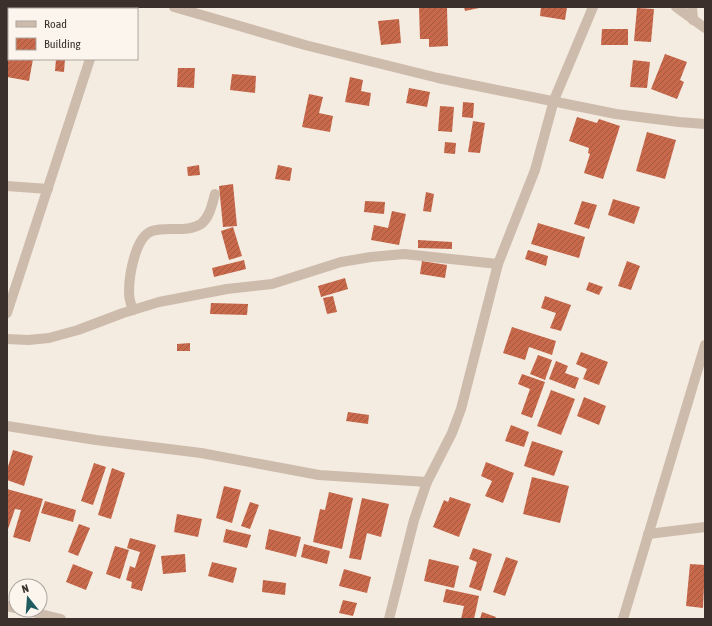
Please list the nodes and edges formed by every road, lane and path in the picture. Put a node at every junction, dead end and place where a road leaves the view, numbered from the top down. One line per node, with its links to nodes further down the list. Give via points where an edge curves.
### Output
1 (174, 7): 8 (street, via 305,45 423,74)
2 (593, 7): 8 (street)
3 (676, 7): 5 (street)
4 (692, 7): 5 (street)
5 (693, 20): 6 (street)
6 (705, 28)
7 (90, 60): 11 (street)
8 (554, 100): 9 (street, via 616,114); 13 (street, via 535,170)
9 (705, 124)
10 (7, 186): 11 (street)
11 (48, 189): 15 (street)
12 (215, 194): 14 (street, via 211,210 201,223 190,228 151,232 142,240 135,253 129,292)
13 (498, 264): 14 (street, via 404,254 371,257 341,262 272,284 197,294); 19 (street, via 461,409)
14 (133, 310): 16 (street, via 49,338)
15 (7, 313)
16 (7, 339)
17 (705, 345): 21 (street)
18 (7, 426): 19 (street, via 200,453 318,475)
19 (427, 482): 24 (street, via 414,520)
20 (705, 527): 21 (street)
21 (648, 534): 25 (street)
22 (50, 617): 23 (street)
23 (61, 619)
24 (389, 619)
25 (623, 619)

